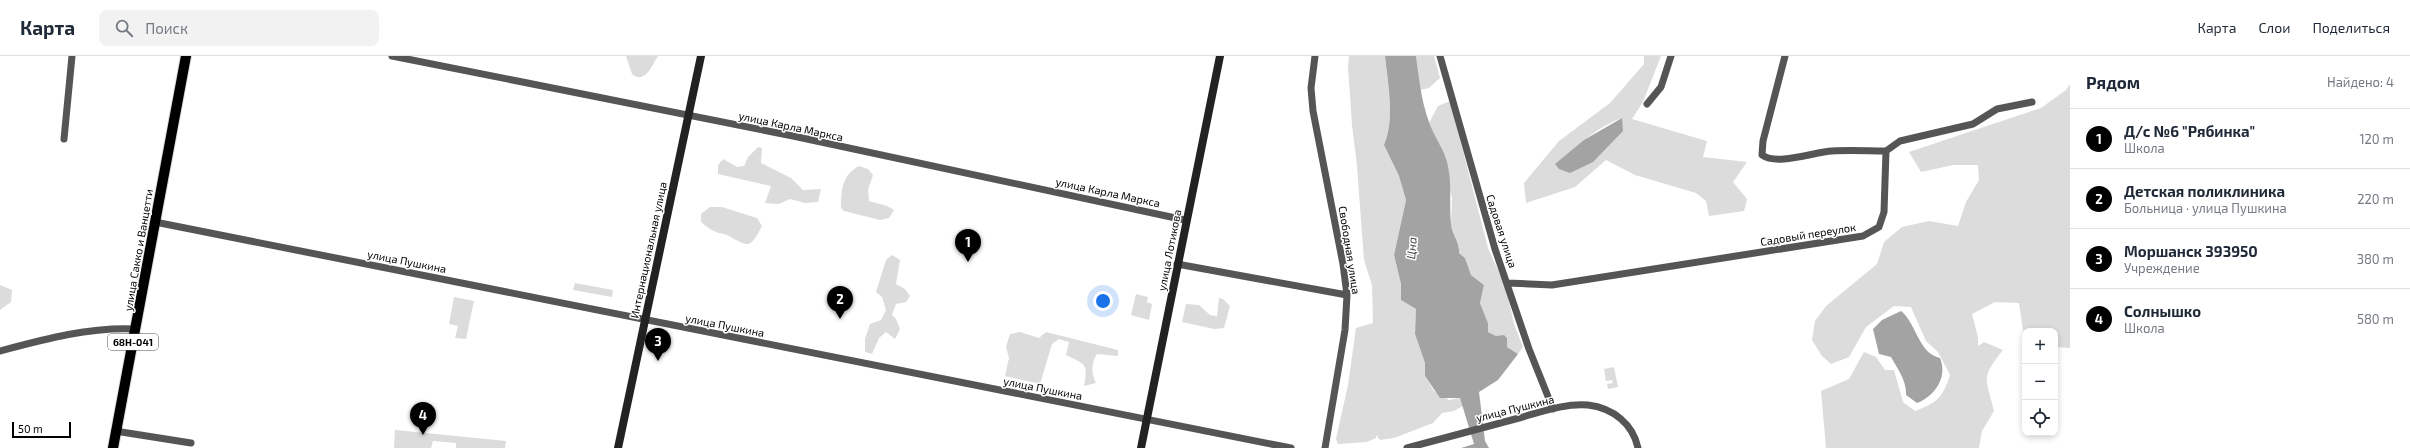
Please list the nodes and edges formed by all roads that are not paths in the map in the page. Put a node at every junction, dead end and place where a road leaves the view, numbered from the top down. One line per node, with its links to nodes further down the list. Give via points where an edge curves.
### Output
1 (72, 56): 13 (street)
2 (186, 56): 16 (main road, улица Сакко и Ванцетти / 68Н-041)
3 (392, 56): 12 (street, улица Карла Маркса)
4 (700, 56): 12 (street, Интернациональная улица)
5 (1220, 56): 15 (street, улица Лотикова)
6 (1315, 56): 19 (street, Свободная улица, via 1311,88 1313,111)
7 (1440, 56): 18 (street, Садовая улица, via 1494,249)
8 (1671, 56): 11 (street, via 1661,87)
9 (1785, 56): 14 (street, via 1763,140 1762,155 1766,158 1779,159 1832,151)
10 (2032, 102): 14 (street, via 1997,108 1973,124 1900,141)
11 (1647, 104)
12 (688, 116): 15 (street, улица Карла Маркса); 20 (street, Интернациональная улица)
13 (64, 139)
14 (1886, 151): 18 (street, Садовый переулок, via 1884,212 1879,227 1863,236 1552,285)
15 (1185, 220): 17 (street, улица Лотикова)
16 (155, 222): 20 (street, улица Пушкина); 21 (main road, улица Сакко и Ванцетти / 68Н-041)
17 (1177, 264): 19 (street); 24 (street, улица Лотикова)
18 (1508, 283): 23 (street, Садовая улица, via 1529,349)
19 (1347, 295): 31 (street, Свободная улица, via 1345,330)
20 (645, 319): 24 (street, улица Пушкина); 28 (street, Интернациональная улица)
21 (135, 329): 22 (street, via 109,328 79,332); 25 (main road, улица Сакко и Ванцетти / 68Н-041)
22 (0, 351)
23 (1553, 409): 32 (street, улица Пушкина); 33 (street, улица Пушкина, via 1588,405 1602,408 1626,424 1635,435)
24 (1147, 420): 29 (street, улица Лотикова); 30 (street, улица Пушкина)
25 (115, 431): 26 (street); 27 (main road, улица Сакко и Ванцетти / 68Н-041)
26 (191, 443)
27 (112, 448)
28 (618, 448)
29 (1141, 448)
30 (1291, 448)
31 (1325, 448)
32 (1407, 448)
33 (1638, 448)

